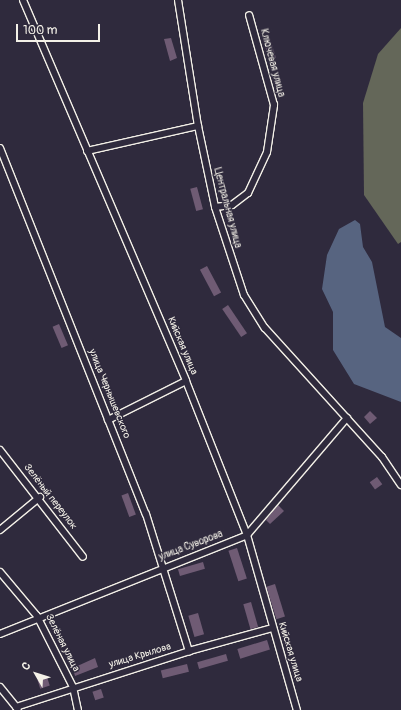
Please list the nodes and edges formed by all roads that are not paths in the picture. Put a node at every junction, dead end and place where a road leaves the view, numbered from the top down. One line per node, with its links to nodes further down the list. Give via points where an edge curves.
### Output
1 (23, 0): 6 (street, Кийская улица)
2 (178, 0): 4 (street, Центральная улица)
3 (249, 16): 7 (street, Ключевая улица, via 274,106 267,152 248,193 232,205)
4 (198, 126): 6 (street); 7 (street, Центральная улица)
5 (0, 148): 10 (street, улица Чернышевского)
6 (87, 151): 8 (street, Кийская улица)
7 (215, 207): 9 (street, Центральная улица, via 244,295 265,328)
8 (186, 382): 10 (street); 15 (street, Кийская улица)
9 (347, 418): 12 (street, Центральная улица, via 382,457); 15 (street, улица Суворова)
10 (108, 420): 17 (street, улица Чернышевского)
11 (0, 450): 13 (street, Зелёный переулок)
12 (401, 484)
13 (40, 497): 14 (street); 16 (street, Зелёный переулок)
14 (0, 530)
15 (247, 535): 17 (street, улица Суворова); 20 (street, Кийская улица)
16 (83, 557)
17 (165, 567): 19 (street, улица Суворова); 22 (street, улица Чернышевского)
18 (0, 572): 19 (street, Зелёная улица)
19 (38, 616): 21 (street, улица Суворова); 24 (street, Зелёная улица)
20 (272, 628): 22 (street, улица Крылова); 27 (street, Кийская улица)
21 (0, 634)
22 (189, 651): 24 (street, улица Крылова)
23 (0, 687): 25 (street)
24 (73, 687): 25 (street, улица Крылова); 26 (street, Зелёная улица)
25 (18, 709)
26 (78, 710)
27 (297, 710)

